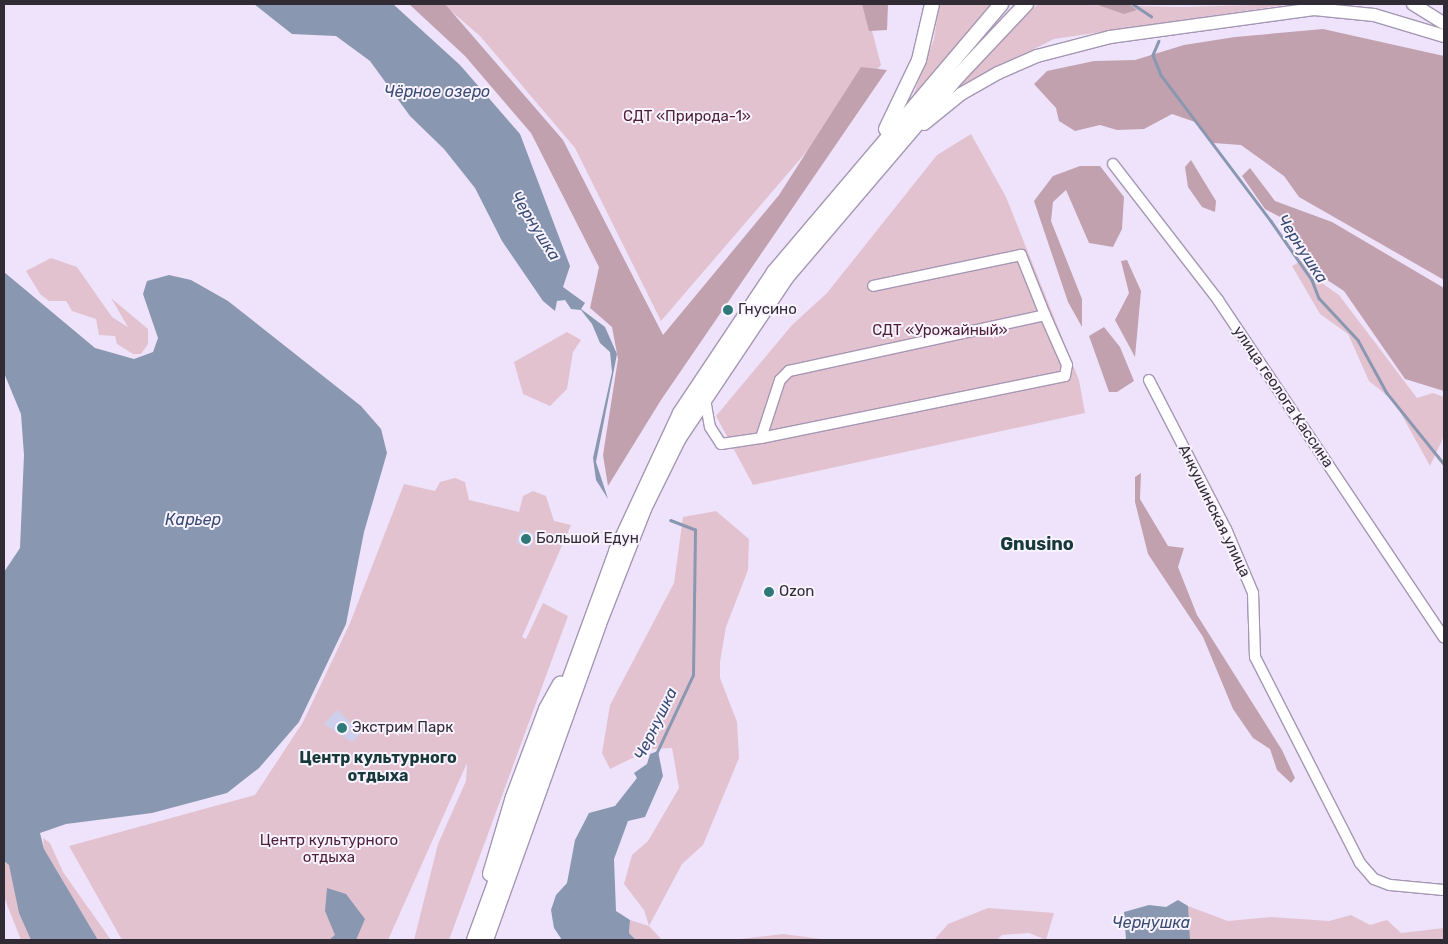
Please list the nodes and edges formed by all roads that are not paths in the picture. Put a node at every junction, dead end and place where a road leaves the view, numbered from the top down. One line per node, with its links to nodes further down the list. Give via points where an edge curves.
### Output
1 (932, 4): 8 (highway, via 910,84)
2 (1001, 4): 8 (highway)
3 (1026, 4): 9 (highway)
4 (1413, 4): 5 (main road)
5 (1444, 23)
6 (1444, 36): 9 (main road, via 1374,14 1314,9 1080,43 1017,64 961,94)
7 (1113, 164): 15 (street, улица геолога Кассина, via 1218,300)
8 (862, 165): 17 (highway, via 748,306 684,407 634,505 578,650)
9 (874, 174): 13 (highway, via 786,278)
10 (874, 286): 11 (street, via 1021,255)
11 (1045, 315): 14 (street, via 790,371 780,380); 14 (street, via 1066,364 1065,376)
12 (1149, 380): 16 (street, Анкушинская улица, via 1226,529 1253,593 1255,657 1322,781 1360,863 1374,879 1409,889)
13 (706, 393): 14 (street, via 705,414 721,444); 17 (highway, via 663,468 635,532)
14 (761, 438)
15 (1444, 637)
16 (1444, 890)
17 (479, 937)

